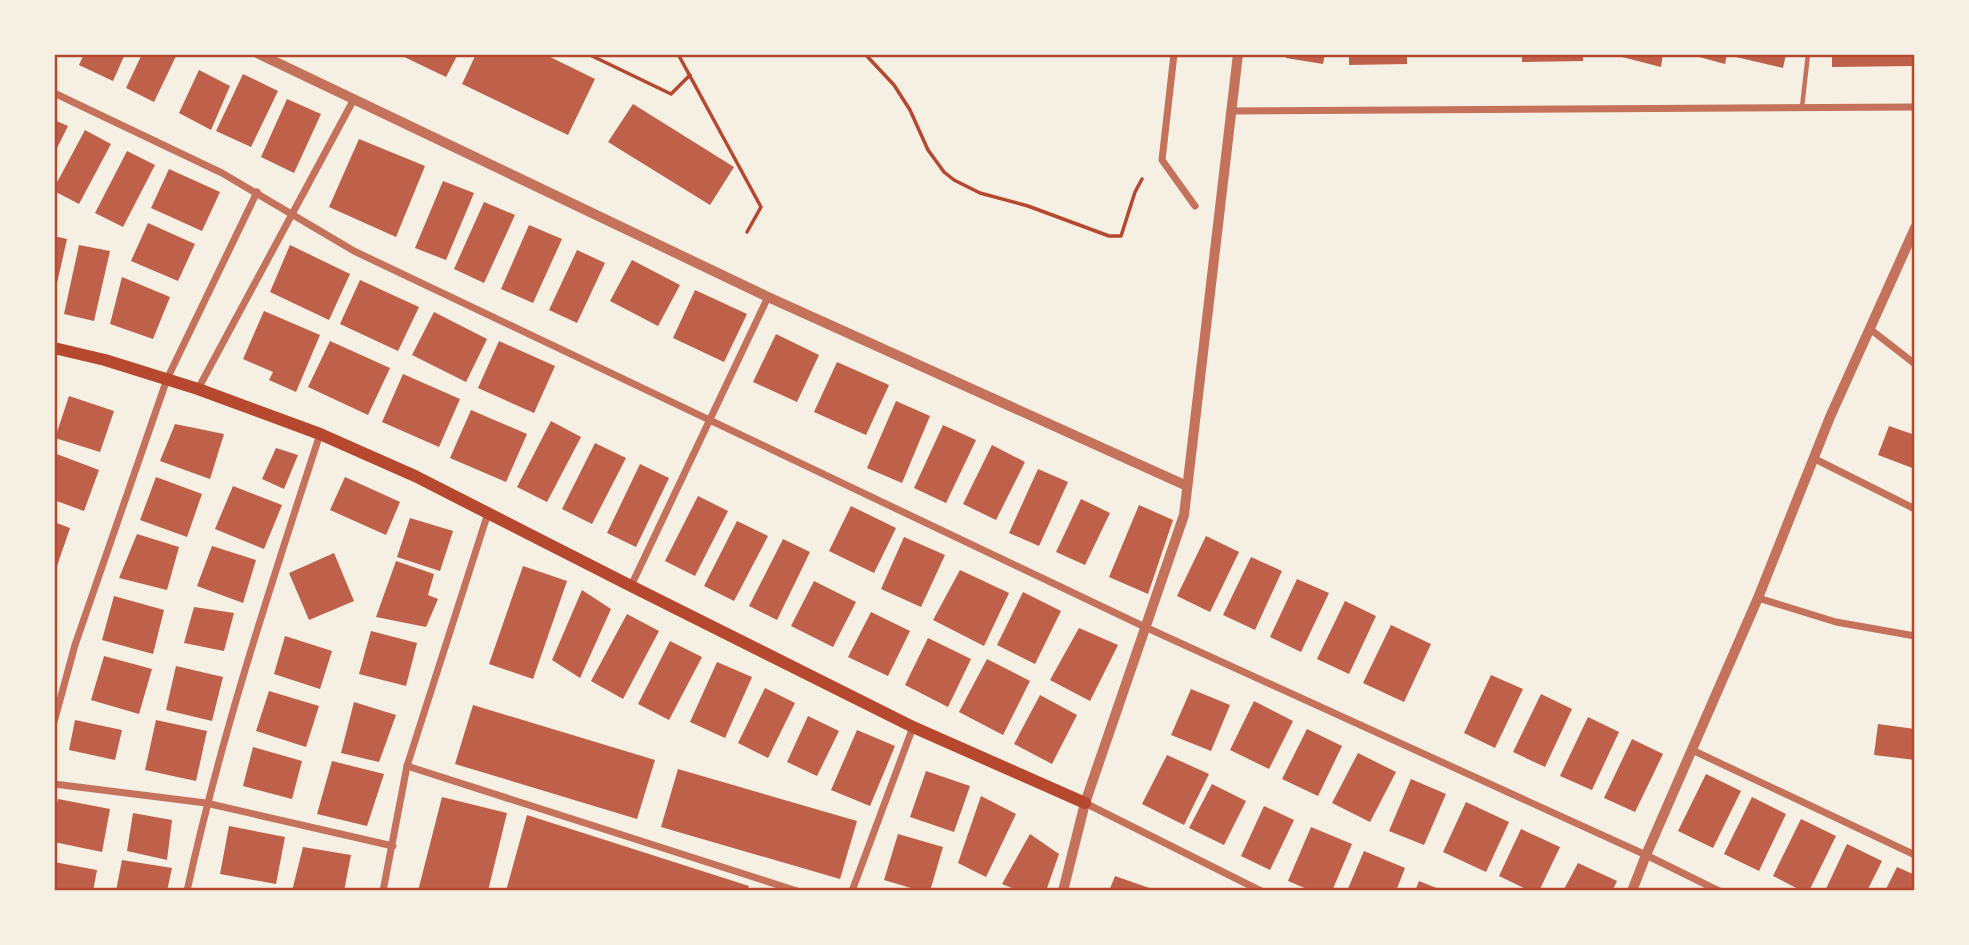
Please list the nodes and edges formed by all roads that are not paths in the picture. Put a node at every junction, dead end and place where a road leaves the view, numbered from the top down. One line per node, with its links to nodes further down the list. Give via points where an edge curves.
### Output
1 (259, 54): 6 (street)
2 (1174, 54): 11 (street, via 1161,160)
3 (1238, 54): 9 (street)
4 (1808, 54): 7 (lane)
5 (54, 93): 10 (street)
6 (354, 99): 12 (street); 14 (street)
7 (1802, 107): 8 (street); 9 (street)
8 (1915, 107)
9 (1232, 111): 23 (street)
10 (257, 192): 12 (street); 18 (street)
11 (1195, 206)
12 (293, 215): 19 (street); 20 (street, via 354,251)
13 (1915, 228): 15 (street)
14 (768, 297): 20 (street); 23 (street)
15 (1870, 329): 17 (street); 22 (street)
16 (54, 348): 18 (main road)
17 (1915, 364)
18 (167, 379): 19 (main road); 30 (street, via 75,645)
19 (198, 389): 21 (main road)
20 (711, 419): 26 (street); 28 (street)
21 (320, 434): 25 (main road); 35 (street)
22 (1813, 458): 24 (street); 27 (street)
23 (1187, 486): 28 (street, via 1184,515)
24 (1915, 509)
25 (488, 512): 26 (main road); 33 (street)
26 (631, 586): 31 (main road)
27 (1758, 598): 29 (street, via 1836,622); 32 (street)
28 (1145, 627): 36 (street); 38 (street)
29 (1915, 636)
30 (54, 722)
31 (913, 727): 36 (main road); 43 (street)
32 (1692, 750): 38 (street); 39 (street)
33 (407, 766): 37 (street); 42 (street)
34 (54, 784): 35 (street)
35 (206, 803): 37 (street); 40 (street)
36 (1086, 803): 44 (street); 45 (street)
37 (393, 846): 41 (street)
38 (1646, 855): 46 (street); 47 (street)
39 (1915, 855)
40 (187, 891)
41 (383, 891)
42 (797, 891)
43 (852, 891)
44 (1063, 891)
45 (1261, 891)
46 (1632, 891)
47 (1718, 891)

